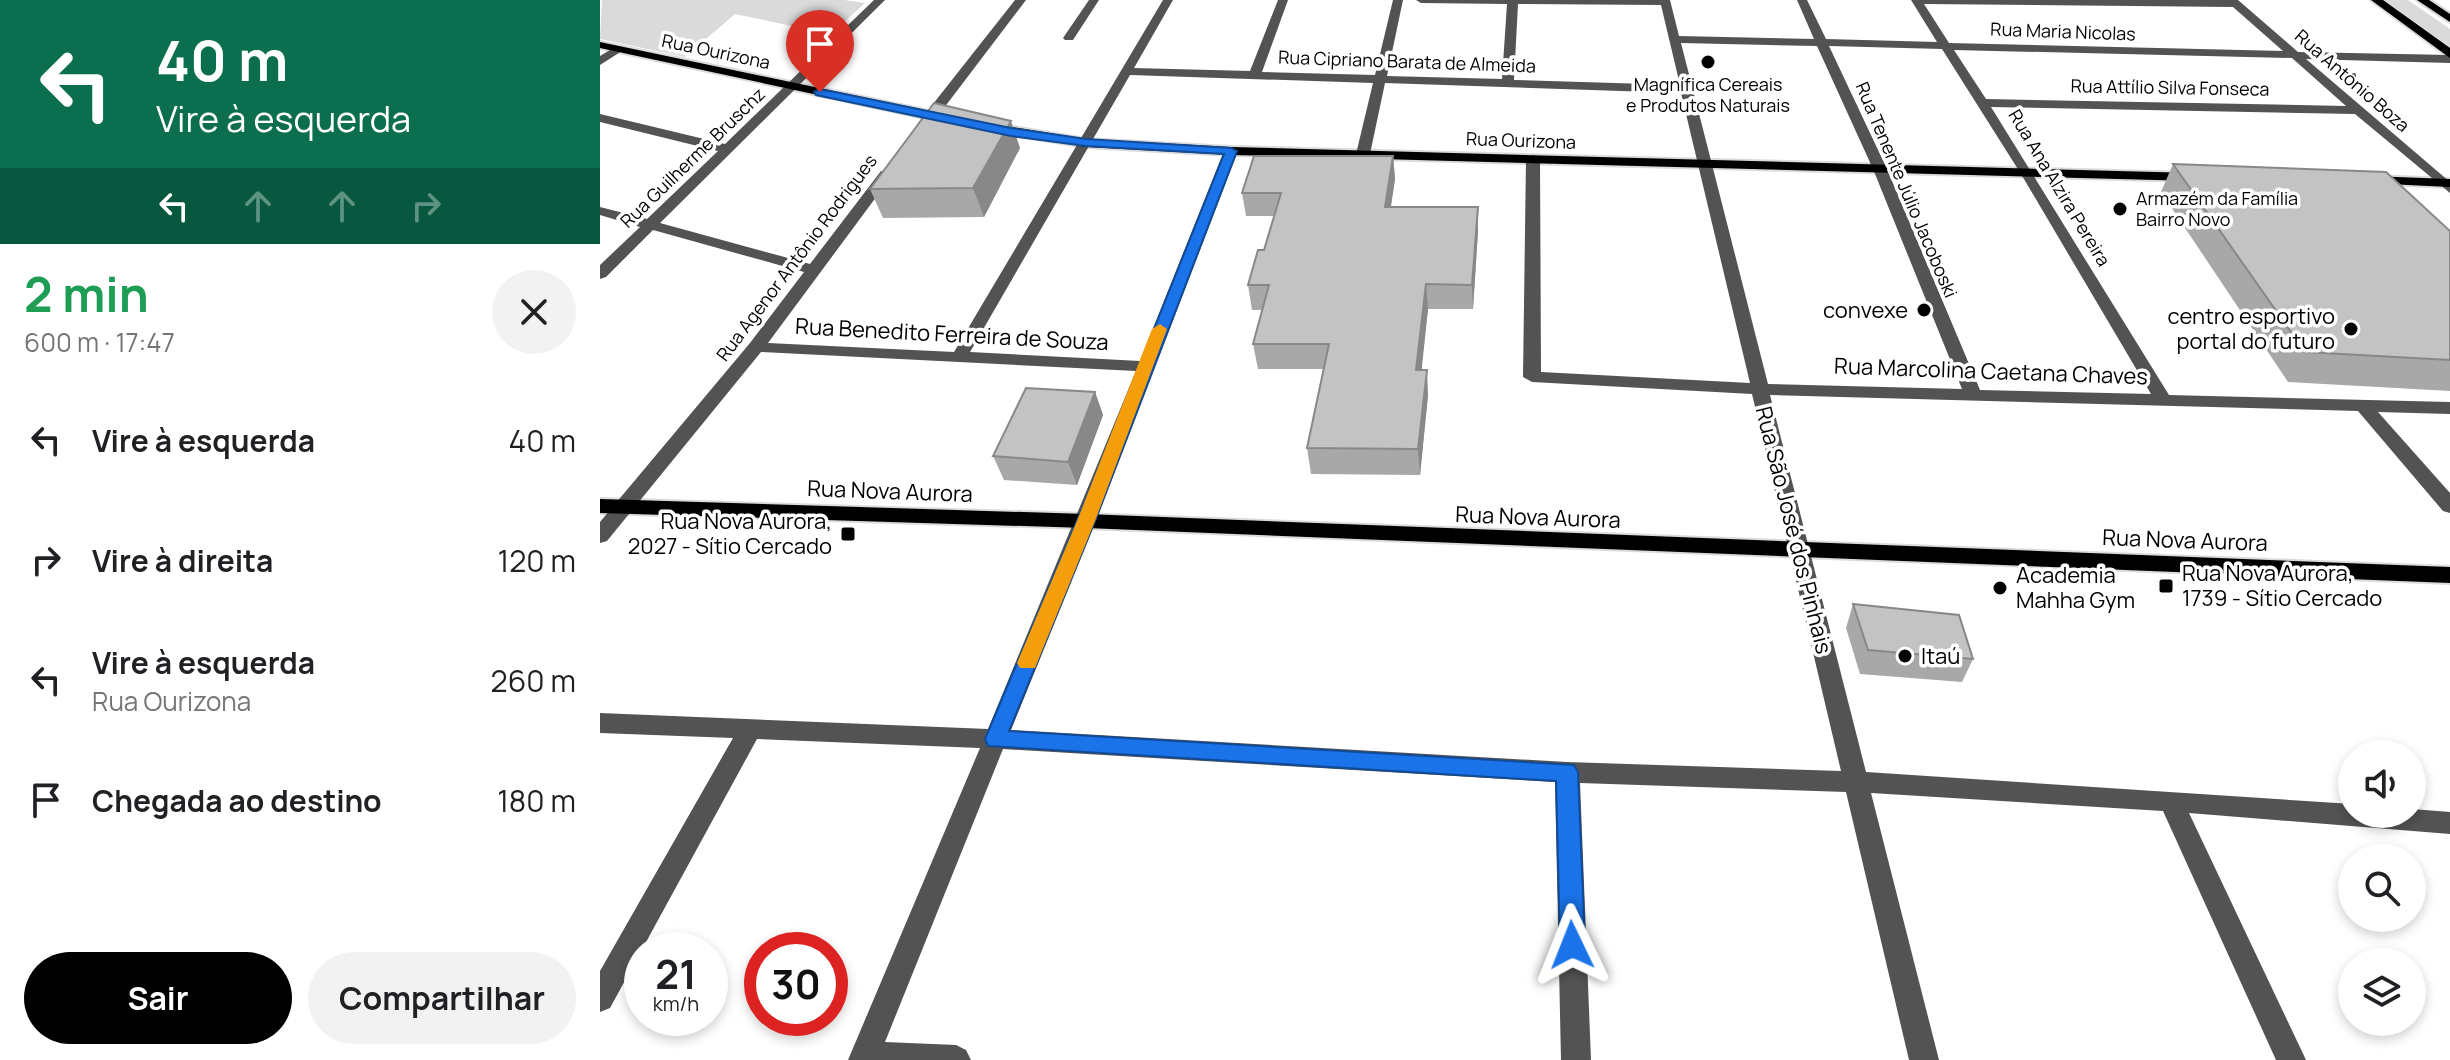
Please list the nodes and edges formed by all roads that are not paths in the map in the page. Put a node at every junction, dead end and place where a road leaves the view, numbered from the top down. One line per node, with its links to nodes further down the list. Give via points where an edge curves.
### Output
1 (880, 0): 29 (street, Rua Guilherme Bruschz)
2 (1021, 0): 33 (street)
3 (1094, 0): 16 (street)
4 (1168, 0): 25 (street)
5 (1283, 0): 26 (street)
6 (1398, 0): 27 (street)
7 (1421, 0): 8 (street)
8 (1513, 0): 13 (street); 28 (street)
9 (1802, 0): 18 (street, Rua Tenente Júlio Jacoboski)
10 (1916, 0): 14 (street); 20 (street, Rua Ana Alzira Pereira)
11 (2376, 0): 23 (main road)
12 (2422, 0): 15 (main road)
13 (1665, 1): 17 (street, Rua São José dos Pinhais)
14 (2234, 2): 22 (street, Rua Antônio Boza)
15 (2448, 17)
16 (1069, 38)
17 (1675, 39): 18 (street, Rua Maria Nicolas); 30 (street, Rua São José dos Pinhais)
18 (1821, 42): 20 (street, Rua Maria Nicolas); 43 (street, Rua Tenente Júlio Jacoboski)
19 (600, 45): 21 (main road, Rua Ourizona)
20 (1945, 46): 22 (street, Rua Maria Nicolas); 31 (street, Rua Ana Alzira Pereira)
21 (619, 49): 24 (street); 29 (main road, Rua Ourizona)
22 (2295, 56): 23 (street, Rua Maria Nicolas); 32 (street, Rua Antônio Boza)
23 (2450, 56)
24 (600, 61)
25 (1126, 71): 26 (street, Rua Cipriano Barata de Almeida); 36 (street)
26 (1255, 75): 27 (street, Rua Cipriano Barata de Almeida)
27 (1382, 79): 28 (street, Rua Cipriano Barata de Almeida); 39 (street)
28 (1508, 83): 30 (street, Rua Cipriano Barata de Almeida)
29 (792, 86): 33 (main road, Rua Ourizona); 37 (street, Rua Guilherme Bruschz)
30 (1686, 89): 42 (street, Rua São José dos Pinhais)
31 (1983, 103): 32 (street, Rua Attílio Silva Fonseca); 44 (street, Rua Ana Alzira Pereira)
32 (2357, 110): 47 (street, Rua Antônio Boza)
33 (930, 116): 35 (street); 36 (main road, Rua Ourizona)
34 (600, 118): 37 (street)
35 (913, 140)
36 (1086, 143): 38 (main road, Rua Ourizona); 53 (street)
37 (728, 149): 49 (street, Rua Guilherme Bruschz)
38 (1231, 151): 39 (main road, Rua Ourizona); 54 (street)
39 (1363, 154): 40 (main road, Rua Ourizona)
40 (1533, 159): 42 (main road, Rua Ourizona); 55 (street, Rua Marcolina Caetana Chaves, via 1532,377)
41 (895, 163): 50 (street, Rua Agenor Antônio Rodrigues)
42 (1705, 163): 43 (main road, Rua Ourizona); 55 (street, Rua São José dos Pinhais)
43 (1880, 169): 44 (main road, Rua Ourizona); 56 (street, Rua Tenente Júlio Jacoboski)
44 (2028, 174): 45 (main road, Rua Ourizona); 57 (street, Rua Ana Alzira Pereira)
45 (2202, 177)
46 (2360, 180): 47 (main road)
47 (2447, 185)
48 (600, 211): 49 (street)
49 (651, 225): 50 (street); 51 (street, Rua Guilherme Bruschz)
50 (814, 270): 52 (street, Rua Agenor Antônio Rodrigues)
51 (600, 274)
52 (756, 347): 53 (street, Rua Benedito Ferreira de Souza); 62 (street, Rua Agenor Antônio Rodrigues)
53 (959, 357): 54 (street, Rua Benedito Ferreira de Souza)
54 (1145, 366): 63 (street)
55 (1760, 389): 56 (street, Rua Marcolina Caetana Chaves); 65 (street, Rua São José dos Pinhais)
56 (1973, 395): 57 (street, Rua Marcolina Caetana Chaves)
57 (2163, 400): 58 (street, Rua Marcolina Caetana Chaves)
58 (2363, 406): 59 (street, Rua Marcolina Caetana Chaves); 61 (street)
59 (2450, 408)
60 (600, 505): 62 (main road, Rua Nova Aurora)
61 (2450, 506)
62 (623, 507): 63 (main road, Rua Nova Aurora); 64 (street, Rua Agenor Antônio Rodrigues)
63 (1086, 521): 65 (main road, Rua Nova Aurora); 69 (street)
64 (600, 536)
65 (1800, 551): 66 (main road, Rua Nova Aurora); 71 (street, Rua São José dos Pinhais)
66 (2450, 575)
67 (600, 723): 68 (street)
68 (750, 729): 69 (street); 74 (street)
69 (995, 739): 70 (street); 75 (street)
70 (1567, 772): 71 (street); 77 (street)
71 (1855, 782): 72 (street); 78 (street, Rua São José dos Pinhais)
72 (2171, 801): 73 (street); 79 (street)
73 (2450, 823)
74 (600, 998)
75 (864, 1058): 76 (street)
76 (956, 1060)
77 (1576, 1060)
78 (1924, 1060)
79 (2291, 1060)

